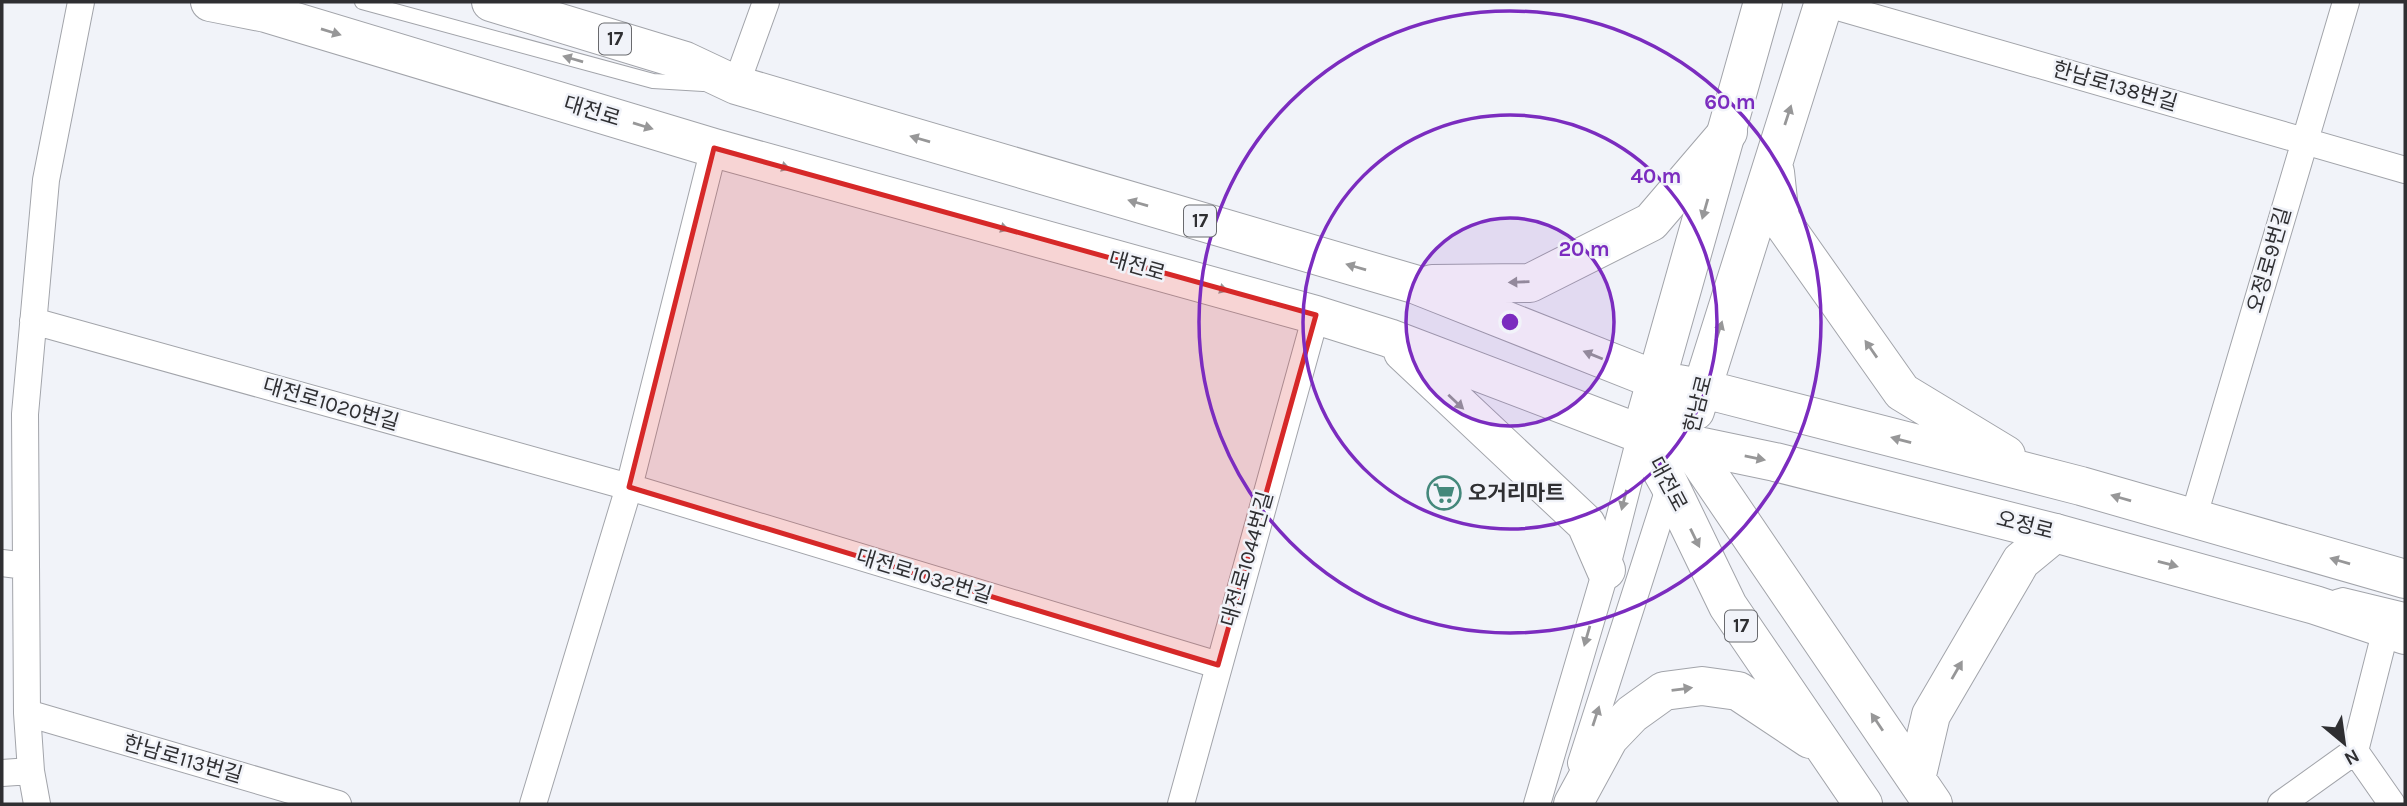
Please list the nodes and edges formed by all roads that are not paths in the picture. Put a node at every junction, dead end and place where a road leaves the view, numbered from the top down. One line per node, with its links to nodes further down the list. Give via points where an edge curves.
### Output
1 (81, 2): 18 (street, via 46,180)
2 (210, 2): 9 (main road, 대전로)
3 (362, 2): 10 (lane, one-way to 3, via 653,81)
4 (491, 2): 10 (main road, 17, via 685,61)
5 (766, 2): 10 (street)
6 (1763, 2): 11 (main road)
7 (1824, 2): 12 (street, 한남로138번길); 14 (main road, 한남로, one-way to 7)
8 (2346, 2): 12 (street, 오정로9번길)
9 (259, 7): 13 (main road, 대전로, one-way to 13)
10 (736, 85): 16 (main road, 17, one-way to 10)
11 (1728, 132): 16 (main road, one-way to 16, via 1651,222 1530,283); 20 (main road, one-way to 20)
12 (2304, 141): 15 (street, 한남로138번길); 27 (street, 오정로9번길)
13 (714, 148): 17 (main road, 대전로, one-way to 17); 26 (street)
14 (1774, 162): 21 (main road, 한남로, one-way to 14); 24 (main road, one-way to 14, via 1902,392 1780,219)
15 (2405, 170)
16 (1414, 284): 20 (main road, 17, one-way to 16)
17 (1316, 315): 19 (main road, 대전로); 33 (street, 대전로1044번길)
18 (33, 321): 26 (street, 대전로1020번길); 29 (street)
19 (1389, 338): 22 (main road, 대전로); 30 (main road, one-way to 30, via 1586,524)
20 (1656, 380): 21 (main road); 22 (main road); 23 (main road, 대전로)
21 (1700, 388): 23 (main road, 한남로); 24 (main road, one-way to 21)
22 (1641, 434): 23 (main road, 오정로); 25 (main road, 대전로 / 17); 30 (street, one-way to 30)
23 (1688, 444): 25 (street, 한남로); 28 (main road, 오정로, one-way to 28); 39 (main road, 대전로, one-way to 23)
24 (2041, 477): 27 (main road, one-way to 24)
25 (1669, 484): 35 (main road, 대전로 / 17, one-way to 35, via 1728,606); 45 (street, 한남로, one-way to 25)
26 (629, 487): 33 (street, 대전로1032번길); 42 (street)
27 (2193, 519): 31 (main road, one-way to 27)
28 (2055, 533): 32 (main road, 오정로, one-way to 32); 39 (main road, one-way to 28, via 1931,715 2021,561)
29 (14, 564): 34 (street)
30 (1606, 570): 44 (street, one-way to 44)
31 (2405, 579)
32 (2399, 625): 36 (street)
33 (1218, 664): 43 (street, 대전로1044번길)
34 (27, 713): 37 (street); 41 (street, 한남로113번길)
35 (1825, 749): 45 (main road, one-way to 35, via 1609,738 1664,691 1702,686 1738,691); 46 (main road, 대전로 / 17)
36 (2355, 751): 47 (street); 48 (street)
37 (31, 771): 38 (street); 40 (street)
38 (2, 773)
39 (1924, 792)
40 (37, 804)
41 (338, 804)
42 (533, 804)
43 (1181, 804)
44 (1537, 804)
45 (1571, 804)
46 (1863, 804)
47 (2281, 804)
48 (2392, 804)

